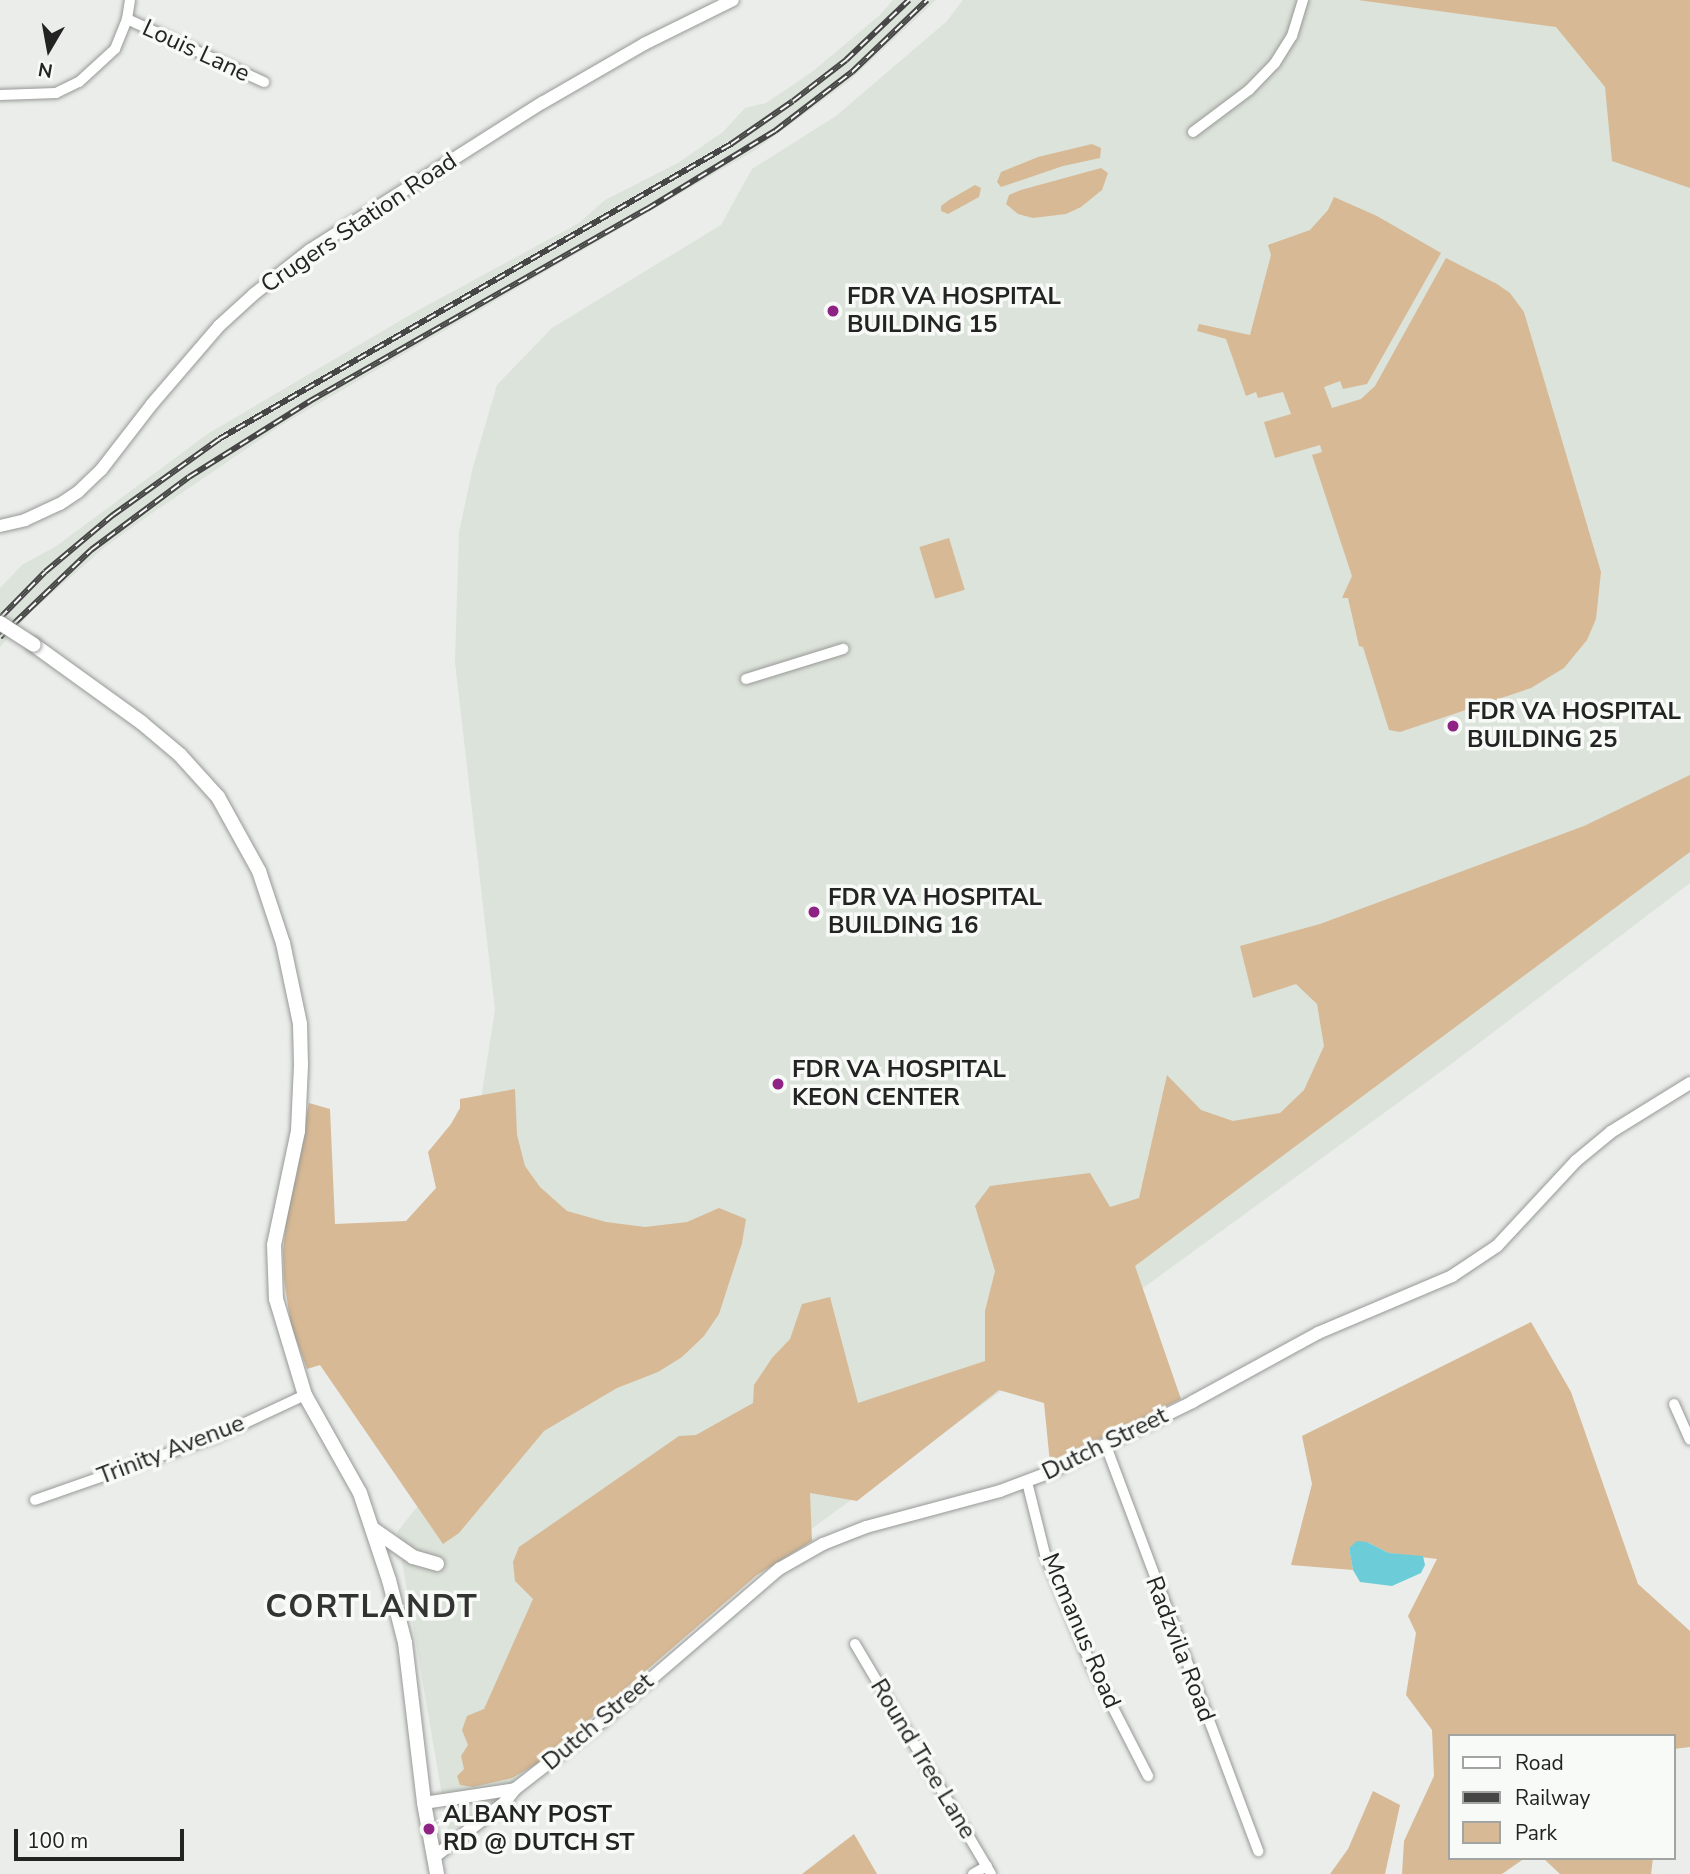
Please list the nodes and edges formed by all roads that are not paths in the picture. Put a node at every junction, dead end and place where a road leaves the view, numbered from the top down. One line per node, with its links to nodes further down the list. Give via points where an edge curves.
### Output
1 (130, 0): 4 (street)
2 (733, 0): 8 (street, Crugers Station Road, via 644,44 542,103 310,250 219,326 78,492 60,505)
3 (1303, 0): 7 (street, via 1292,36 1275,63 1249,90)
4 (127, 19): 5 (street, Louis Lane); 6 (street, via 115,49 79,82 56,93)
5 (264, 82)
6 (0, 95)
7 (1193, 132)
8 (0, 526)
9 (0, 623): 13 (main road, bridge, via 180,755 218,797 259,871 283,943 300,1024 298,1131 279,1213 273,1281)
10 (843, 649): 11 (street)
11 (746, 679)
12 (1690, 1083): 16 (street, Dutch Street, via 1603,1138 1506,1237 1472,1265 1318,1333)
13 (305, 1395): 18 (street, Trinity Avenue, via 215,1437); 19 (main road, via 360,1493)
14 (1674, 1404): 15 (street)
15 (1690, 1440)
16 (1106, 1446): 17 (street, Dutch Street); 25 (street, Radzvila Road)
17 (1027, 1482): 22 (street, Mcmanus Road, via 1045,1554 1086,1653); 23 (street, Dutch Street, via 866,1527 799,1556 761,1582 601,1722)
18 (35, 1500)
19 (373, 1529): 20 (main road, via 413,1557); 24 (main road, via 405,1643)
20 (437, 1564)
21 (855, 1644): 27 (street, Round Tree Lane)
22 (1148, 1776)
23 (515, 1789): 24 (street); 26 (street, Dutch Street, via 504,1803)
24 (424, 1803): 26 (main road)
25 (1258, 1851)
26 (434, 1857): 28 (main road)
27 (989, 1870): 29 (street)
28 (437, 1874)
29 (973, 1874)

